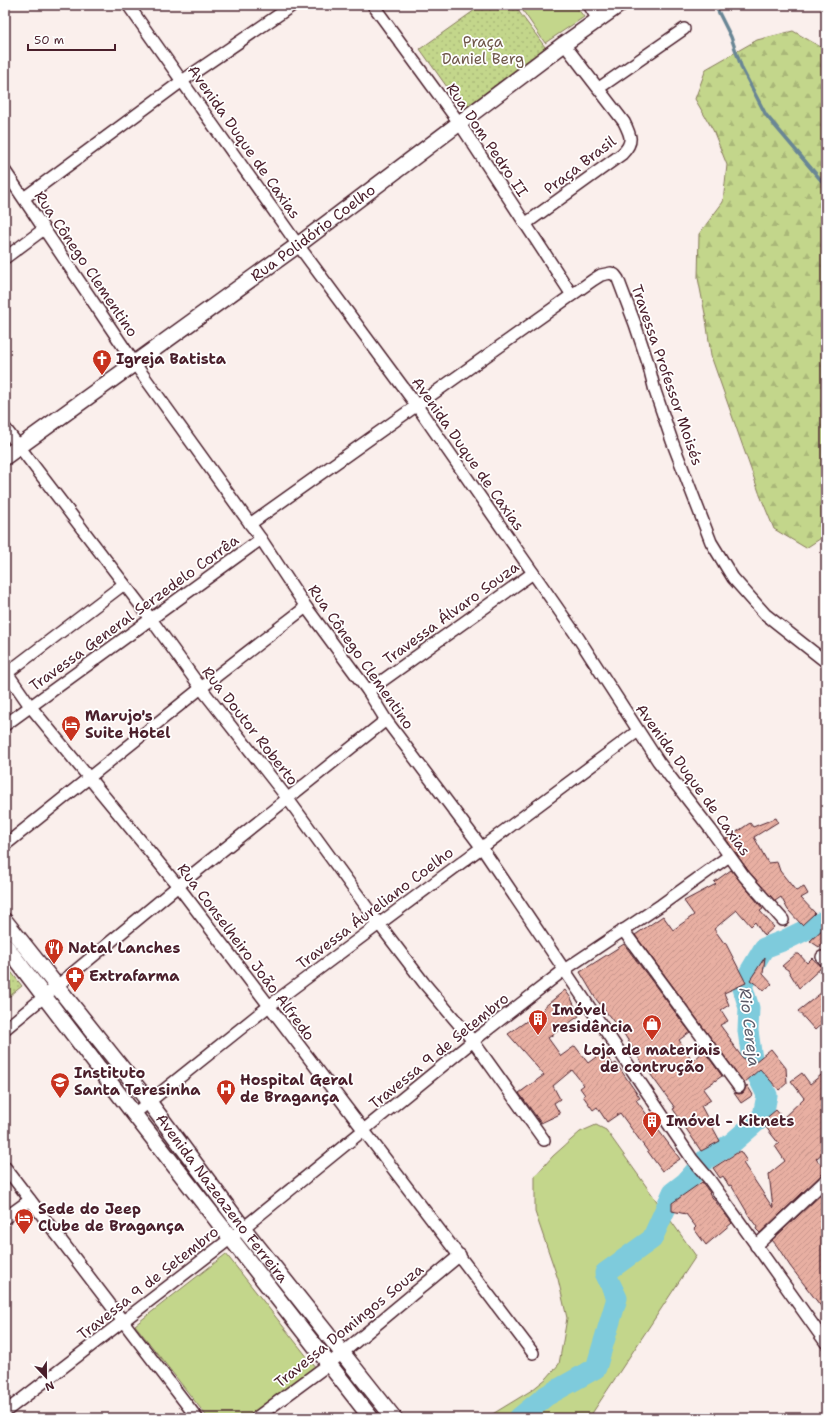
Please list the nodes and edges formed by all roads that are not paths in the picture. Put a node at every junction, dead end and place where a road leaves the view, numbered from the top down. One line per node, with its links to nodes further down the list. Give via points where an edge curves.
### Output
1 (128, 5): 9 (street, Avenida Duque de Caxias)
2 (293, 5): 9 (street)
3 (373, 5): 11 (street, Rua Dom Pedro II)
4 (589, 5): 6 (street)
5 (619, 5): 6 (main road, Rua Polidório Coelho)
6 (598, 20): 8 (main road, Rua Polidório Coelho)
7 (684, 29): 10 (street)
8 (564, 44): 10 (street, Praça Brasil); 11 (main road, Rua Polidório Coelho)
9 (182, 81): 13 (street); 16 (street, Avenida Duque de Caxias)
10 (599, 88): 14 (street, Praça Brasil, via 630,134 628,148)
11 (460, 124): 14 (street, Rua Dom Pedro II); 16 (main road, Rua Polidório Coelho)
12 (5, 171): 13 (street, Rua Cônego Clementino)
13 (24, 198): 15 (street, Rua Cônego Clementino)
14 (525, 224): 18 (street, Rua Dom Pedro II)
15 (44, 229): 17 (street); 19 (street, Rua Cônego Clementino)
16 (298, 245): 19 (main road, Rua Polidório Coelho); 20 (street, Avenida Duque de Caxias)
17 (5, 258)
18 (572, 295): 20 (street, Travessa Professor Moisés); 30 (street, Travessa Professor Moisés, via 601,275 615,275 627,301 672,441 711,542 733,578 765,614)
19 (135, 364): 22 (main road, Rua Polidório Coelho); 24 (street, Rua Cônego Clementino)
20 (417, 406): 24 (street, Travessa Professor Moisés); 26 (street, Avenida Duque de Caxias)
21 (5, 428): 22 (street, Rua Doutor Roberto)
22 (19, 447): 23 (main road, Rua Polidório Coelho); 27 (street, Rua Doutor Roberto)
23 (5, 457)
24 (250, 524): 25 (street, Rua Cônego Clementino)
25 (261, 539): 28 (street, Rua Cônego Clementino); 29 (street, Travessa General Serzedelo Corrêa)
26 (533, 573): 33 (street, Travessa Álvaro Souza); 37 (street, Avenida Duque de Caxias)
27 (124, 584): 29 (street, Rua Doutor Roberto); 31 (street)
28 (306, 607): 32 (street); 33 (street, Rua Cônego Clementino)
29 (151, 619): 32 (street, Rua Doutor Roberto); 34 (street, Travessa General Serzedelo Corrêa)
30 (826, 662)
31 (6, 671): 34 (street, Rua Conselheiro João Alfredo)
32 (201, 688): 38 (street); 39 (street, Rua Doutor Roberto)
33 (368, 691): 35 (street, Rua Cônego Clementino)
34 (30, 706): 36 (street, Travessa General Serzedelo Corrêa); 38 (street, Rua Conselheiro João Alfredo)
35 (386, 720): 39 (street); 41 (street, Rua Cônego Clementino)
36 (5, 725)
37 (638, 731): 41 (street, Travessa Áureliano Coelho); 42 (street, Avenida Duque de Caxias)
38 (88, 777): 40 (street); 43 (street, Rua Conselheiro João Alfredo)
39 (288, 799): 43 (street); 46 (street, Rua Doutor Roberto)
40 (5, 845)
41 (482, 848): 46 (street, Travessa Áureliano Coelho); 49 (street, Rua Cônego Clementino)
42 (728, 856): 44 (street, Avenida Duque de Caxias); 47 (street, Travessa 9 de Setembro)
43 (178, 886): 50 (street); 52 (street, Rua Conselheiro João Alfredo)
44 (783, 920)
45 (5, 921): 50 (main road, Avenida Nazeazeno Ferreira)
46 (379, 924): 52 (street, Travessa Áureliano Coelho); 54 (street, Rua Doutor Roberto)
47 (623, 930): 49 (street, Travessa 9 de Setembro); 55 (street)
48 (5, 945): 51 (main road, Avenida Nazeazeno Ferreira)
49 (564, 970): 54 (street, Travessa 9 de Setembro); 66 (street, Rua Cônego Clementino, via 692,1159)
50 (56, 986): 51 (street); 56 (main road, Avenida Nazeazeno Ferreira)
51 (44, 997): 53 (street); 57 (main road, Avenida Nazeazeno Ferreira)
52 (269, 1006): 56 (street, Travessa Áureliano Coelho); 58 (street, Rua Conselheiro João Alfredo)
53 (5, 1029)
54 (473, 1041): 58 (street, Travessa 9 de Setembro); 59 (street, Rua Doutor Roberto)
55 (739, 1087)
56 (149, 1102): 57 (street, Travessa Áureliano Coelho); 64 (main road, Avenida Nazeazeno Ferreira)
57 (134, 1114): 65 (main road, Avenida Nazeazeno Ferreira)
58 (363, 1131): 64 (street, Travessa 9 de Setembro); 67 (street, Rua Conselheiro João Alfredo)
59 (544, 1140)
60 (5, 1167): 62 (street)
61 (826, 1180): 66 (street)
62 (30, 1200): 63 (street); 68 (street)
63 (5, 1218)
64 (243, 1228): 65 (street, Travessa 9 de Setembro); 70 (main road, Avenida Nazeazeno Ferreira)
65 (231, 1238): 68 (street, Travessa 9 de Setembro); 72 (main road, Avenida Nazeazeno Ferreira)
66 (756, 1246): 69 (street)
67 (460, 1255): 70 (street, Travessa Domingos Souza); 71 (street, Rua Conselheiro João Alfredo)
68 (123, 1321): 73 (street, Travessa 9 de Setembro); 74 (street)
69 (824, 1337)
70 (343, 1353): 72 (street, Travessa Domingos Souza); 77 (main road, Avenida Nazeazeno Ferreira)
71 (533, 1353)
72 (329, 1364): 75 (street, Travessa Domingos Souza); 76 (main road, Avenida Nazeazeno Ferreira)
73 (9, 1411)
74 (197, 1418)
75 (256, 1418)
76 (371, 1418)
77 (394, 1418)

